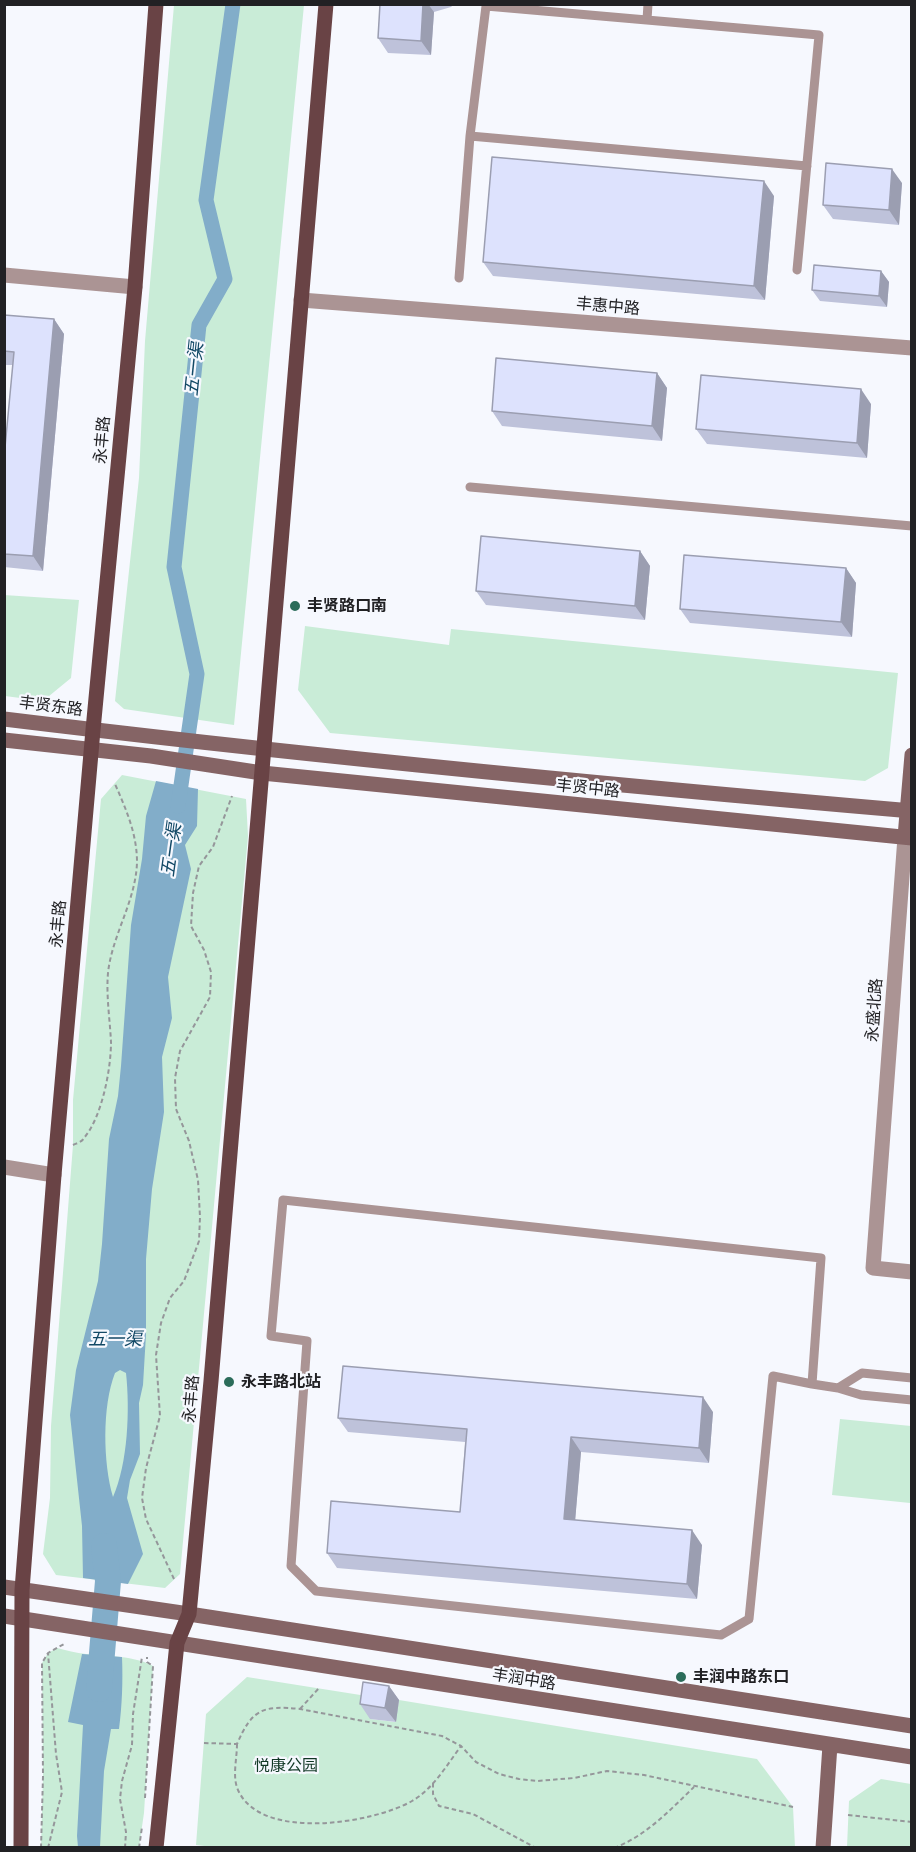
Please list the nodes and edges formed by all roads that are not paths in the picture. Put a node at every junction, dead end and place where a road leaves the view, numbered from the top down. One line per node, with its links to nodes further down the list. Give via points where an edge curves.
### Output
1 (156, 4): 10 (main road, 永丰路)
2 (326, 4): 11 (main road, 永丰路)
3 (648, 4): 4 (lane)
4 (647, 20): 5 (lane, via 486,6); 6 (lane, via 819,34)
5 (470, 136): 6 (lane); 9 (lane)
6 (807, 166): 7 (lane)
7 (797, 270)
8 (4, 275): 10 (street)
9 (459, 278)
10 (135, 287): 16 (main road, 永丰路)
11 (301, 300): 12 (street, 丰惠中路); 19 (main road, 永丰路)
12 (912, 348)
13 (470, 487): 14 (lane)
14 (912, 526)
15 (4, 719): 16 (street, 丰贤东路)
16 (93, 730): 17 (street, 丰贤东路); 20 (main road, 永丰路)
17 (151, 737): 19 (street, 丰贤中路)
18 (4, 740): 20 (street)
19 (264, 749): 22 (main road, 永丰路); 23 (street, 丰贤中路)
20 (91, 750): 22 (street, 丰贤中路); 26 (main road, 永丰路)
21 (912, 755): 23 (street, 永盛北路)
22 (262, 773): 24 (street, 丰贤中路); 34 (main road, 永丰路)
23 (910, 811): 24 (street, 永盛北路)
24 (908, 838): 27 (street, 永盛北路, via 873,1268)
25 (4, 1167): 26 (street)
26 (54, 1175): 33 (main road, 永丰路)
27 (912, 1272)
28 (912, 1378): 30 (lane, via 862,1373)
29 (812, 1384): 29 (lane, via 821,1258 283,1200 272,1336 308,1341 291,1566 316,1591 721,1635 748,1618 773,1376); 30 (lane)
30 (838, 1388): 31 (lane, via 861,1395)
31 (912, 1400)
32 (4, 1587): 33 (street, 丰润中路)
33 (22, 1590): 34 (street, 丰润中路); 36 (main road, 永丰路)
34 (189, 1614): 37 (main road, 永丰路); 38 (street, 丰润中路)
35 (4, 1616): 36 (street, 丰润中路)
36 (21, 1619): 37 (street, 丰润中路); 41 (main road, 永丰路)
37 (177, 1643): 39 (street, 丰润中路); 42 (main road)
38 (912, 1726)
39 (830, 1745): 40 (street, 丰润中路); 43 (street)
40 (912, 1757)
41 (21, 1848)
42 (156, 1848)
43 (823, 1848)

